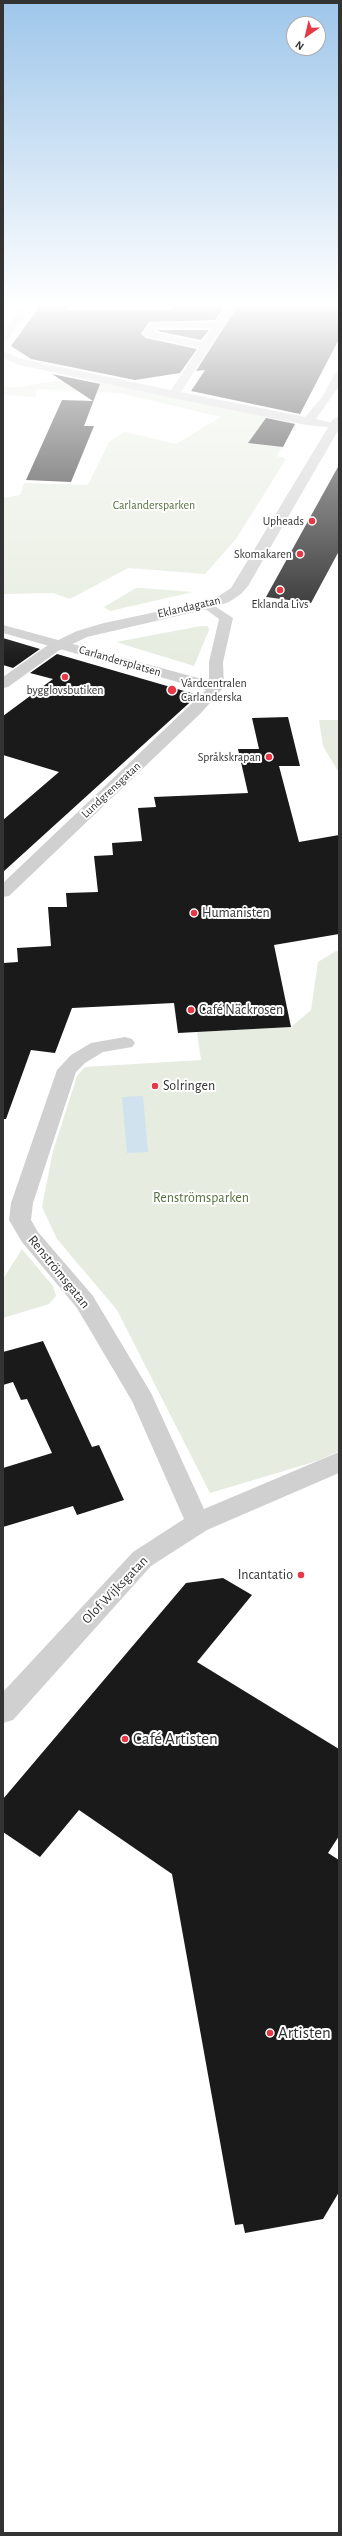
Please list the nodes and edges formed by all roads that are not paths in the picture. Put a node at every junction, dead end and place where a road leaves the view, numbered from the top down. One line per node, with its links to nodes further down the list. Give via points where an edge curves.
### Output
1 (334, 425): 2 (street, Eklandagatan, via 241,586 229,596)
2 (207, 605): 4 (street, Eklandagatan, via 104,627); 6 (street, via 226,618 216,662)
3 (3, 629): 4 (street, Carlandersplatsen)
4 (60, 644): 5 (street, Eklandagatan); 6 (street, Carlandersplatsen, via 198,684)
5 (3, 684)
6 (217, 687): 7 (street, Lundgrensgatan, via 196,710)
7 (3, 892)
8 (125, 1042): 10 (street, Renströmsgatan, via 98,1048 78,1059 68,1070 22,1203 20,1220 30,1237 85,1302 139,1393)
9 (339, 1462): 10 (street, Olof Wijksgatan)
10 (198, 1523): 11 (street, Olof Wijksgatan, via 142,1559)
11 (3, 1711)

